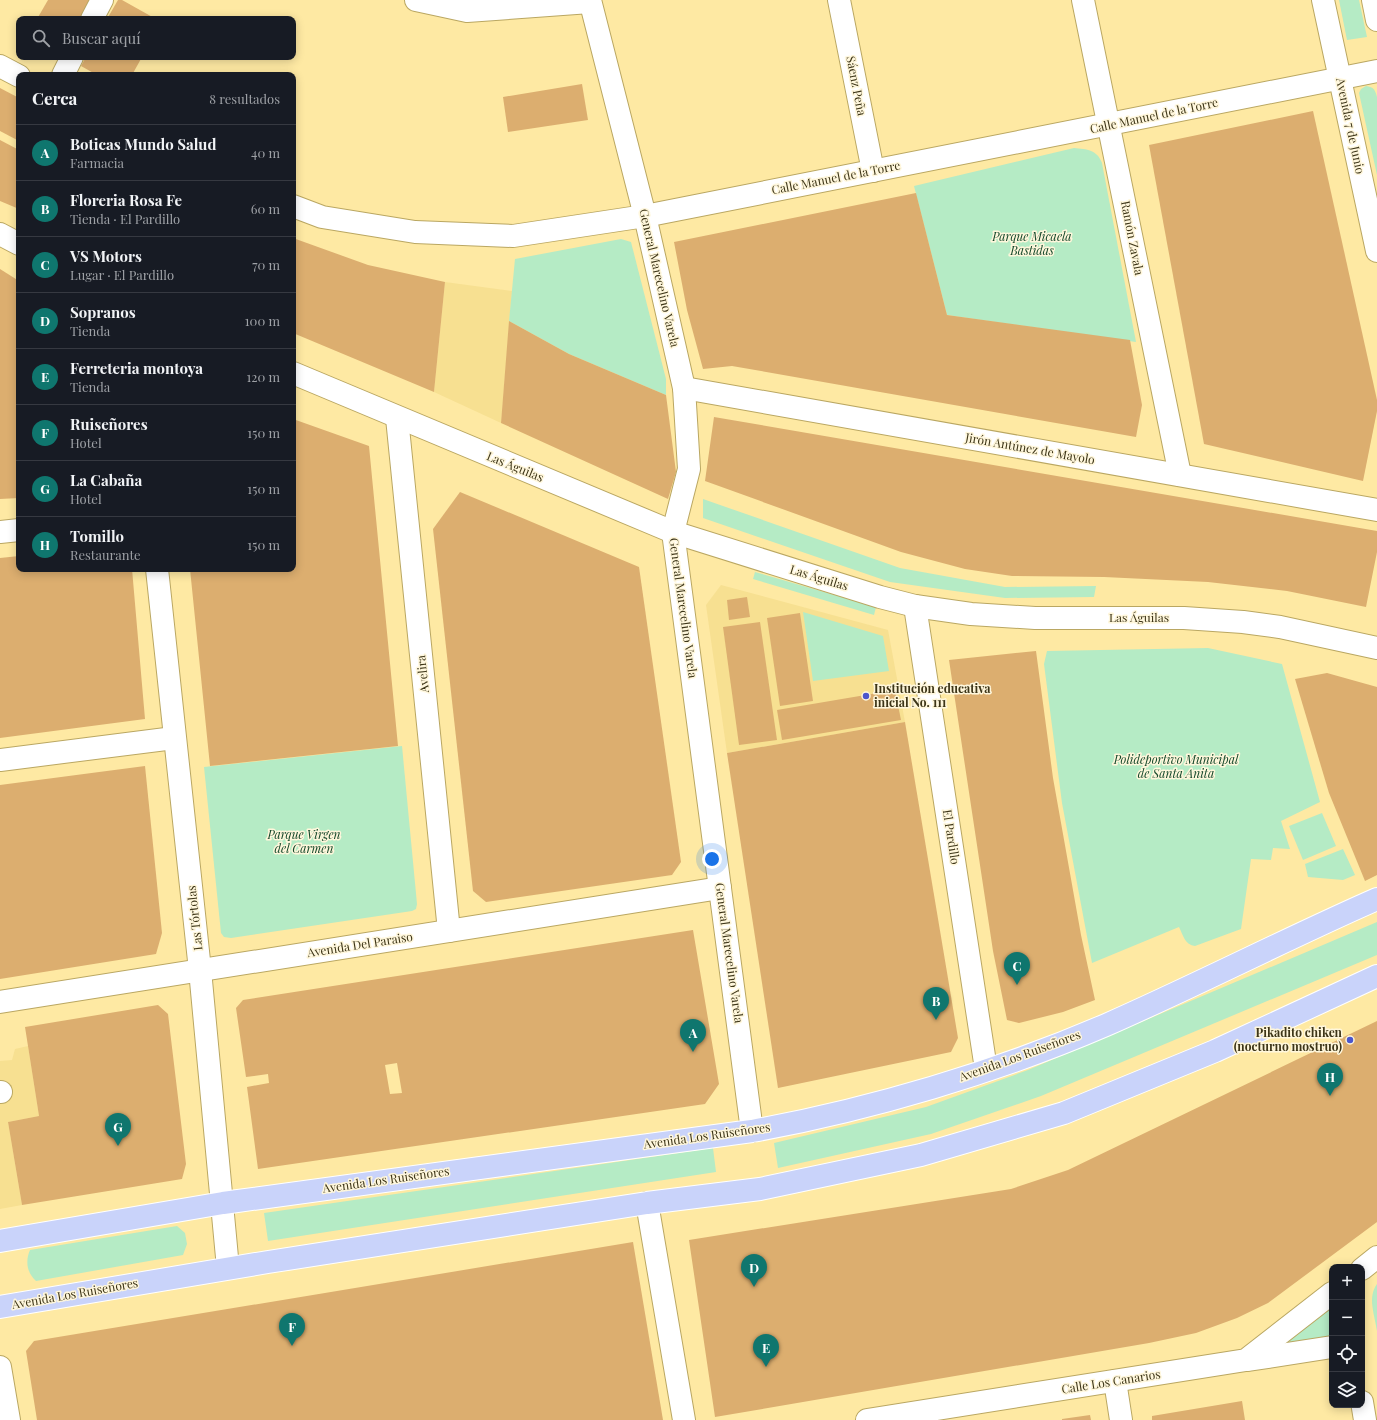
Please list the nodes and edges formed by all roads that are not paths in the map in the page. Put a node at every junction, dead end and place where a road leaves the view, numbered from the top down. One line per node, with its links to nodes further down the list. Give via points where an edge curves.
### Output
1 (102, 0): 8 (street)
2 (416, 0): 7 (street, via 467,11)
3 (839, 0): 17 (street, Sáenz Peña)
4 (1083, 0): 16 (street, Ramón Zavala)
5 (1323, 0): 15 (street, Avenida 7 de Junio)
6 (1373, 0): 9 (street)
7 (590, 1): 19 (street, General Marecelino Varela)
8 (94, 16)
9 (1377, 20)
10 (70, 60): 13 (street)
11 (0, 66): 14 (street)
12 (1377, 71): 15 (street, Calle Manuel de la Torre)
13 (64, 72)
14 (16, 74)
15 (1339, 78): 16 (street, Calle Manuel de la Torre); 22 (street, Avenida 7 de Junio)
16 (1109, 125): 17 (street, Calle Manuel de la Torre); 26 (street, Ramón Zavala)
17 (873, 171): 19 (street, Calle Manuel de la Torre)
18 (296, 207): 19 (street, Calle Manuel de la Torre, via 322,217 415,232 513,236)
19 (644, 216): 24 (street, General Marecelino Varela)
20 (0, 234): 21 (street)
21 (16, 242)
22 (1377, 251)
23 (296, 374): 25 (street, Las Águilas)
24 (684, 388): 26 (street, Jirón Antúnez de Mayolo); 30 (street, General Marecelino Varela, via 689,469)
25 (397, 418): 30 (street, Las Águilas); 38 (street, Avelira)
26 (1180, 476): 27 (street, Jirón Antúnez de Mayolo)
27 (1377, 510)
28 (16, 530): 29 (street)
29 (0, 532)
30 (673, 532): 32 (street, Las Águilas); 36 (street, General Marecelino Varela)
31 (157, 572): 34 (street, Las Tórtolas)
32 (915, 606): 33 (street, Las Águilas, via 971,614 1034,618 1184,618 1243,622); 42 (street, El Pardillo)
33 (1376, 643)
34 (174, 738): 35 (street); 39 (street, Las Tórtolas)
35 (0, 760)
36 (720, 888): 38 (street, Avenida Del Paraiso); 43 (street, General Marecelino Varela)
37 (1377, 899): 42 (main road, Avenida Los Ruiseñores, via 1106,1025)
38 (449, 931): 39 (street, Avenida Del Paraiso)
39 (200, 970): 41 (street, Avenida Del Paraiso); 44 (street, Las Tórtolas)
40 (1377, 976): 45 (main road, Avenida Los Ruiseñores, via 1215,1051 1064,1113 922,1155 760,1189)
41 (0, 1002)
42 (986, 1069): 43 (main road, Avenida Los Ruiseñores, via 812,1120)
43 (752, 1130): 44 (main road, Avenida Los Ruiseñores)
44 (223, 1203): 46 (main road, Avenida Los Ruiseñores); 49 (street, Las Tórtolas)
45 (647, 1203): 49 (main road, Avenida Los Ruiseñores); 58 (street)
46 (0, 1241)
47 (1377, 1257): 48 (street)
48 (1365, 1267)
49 (228, 1268): 51 (main road, Avenida Los Ruiseñores)
50 (1329, 1295): 53 (street, Calle Los Canarios)
51 (0, 1307)
52 (1329, 1347): 53 (street)
53 (1246, 1360): 55 (street, Calle Los Canarios)
54 (0, 1368): 57 (street)
55 (1115, 1381): 59 (street, Calle Los Canarios); 60 (street)
56 (1363, 1408): 61 (street)
57 (9, 1420)
58 (684, 1420)
59 (867, 1420)
60 (1121, 1420)
61 (1365, 1420)

